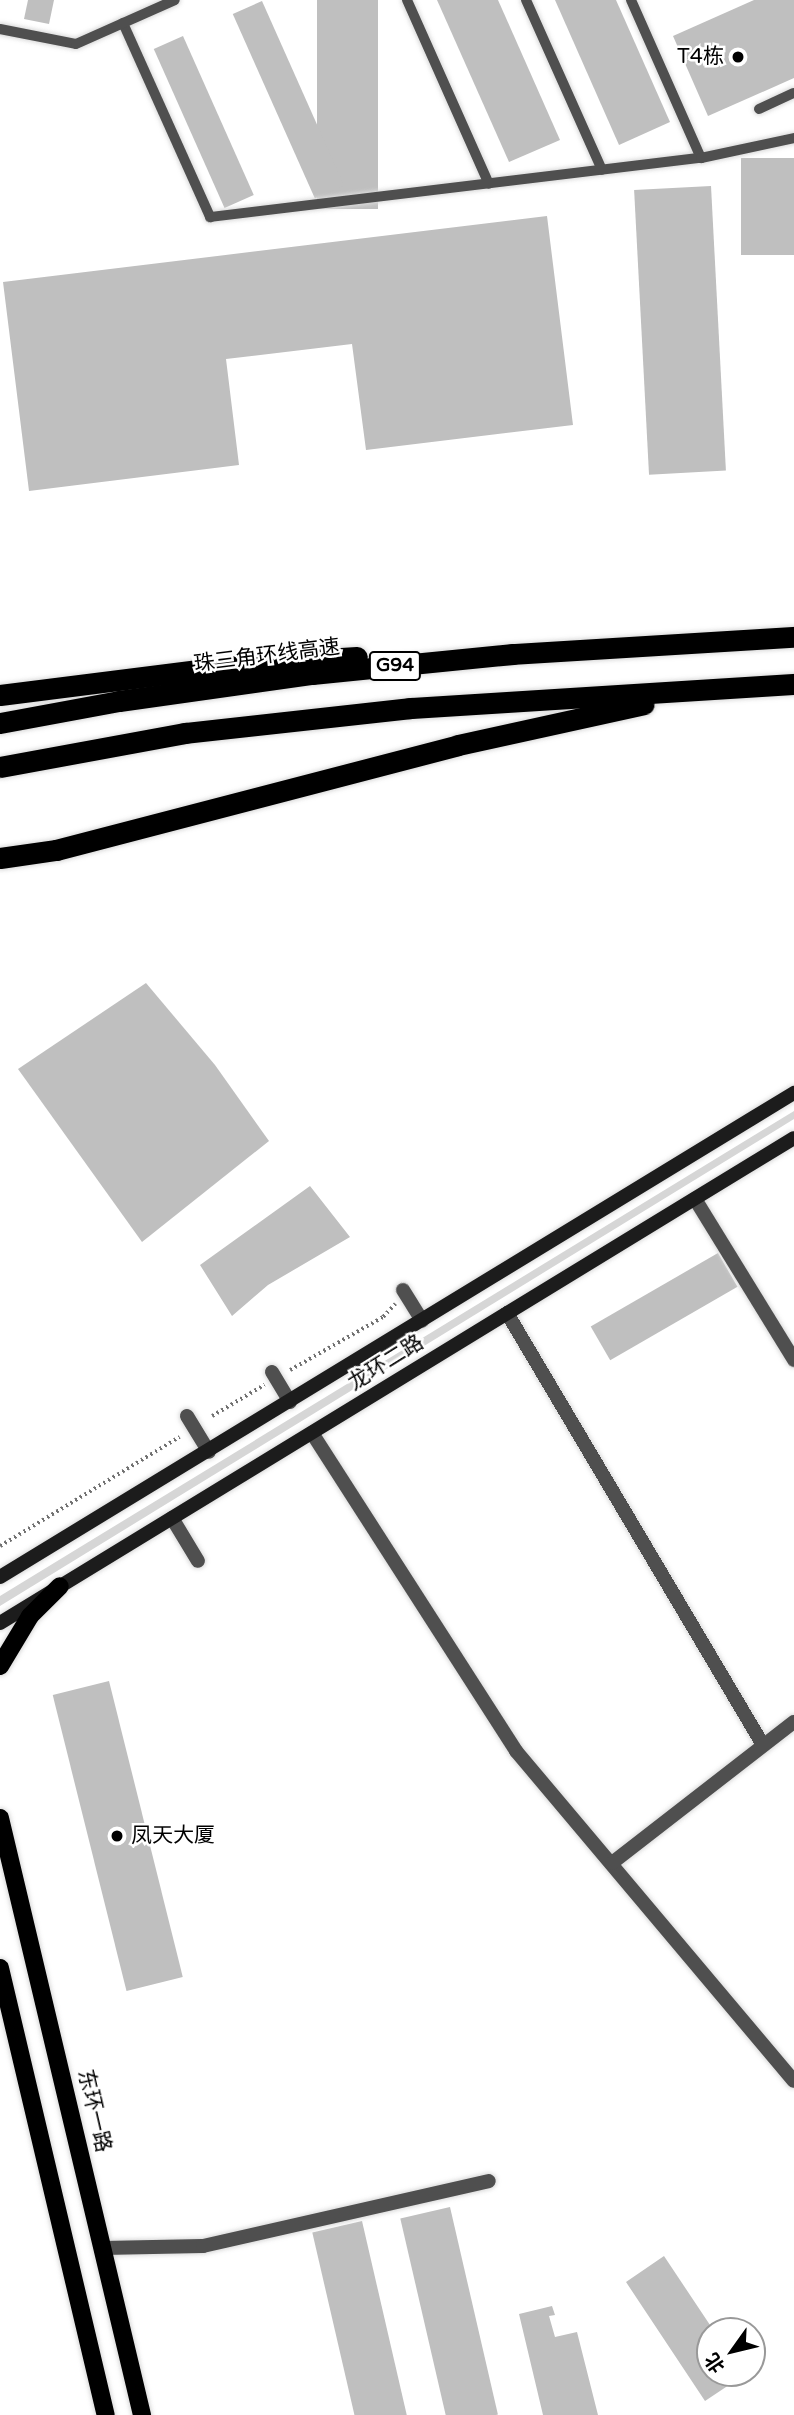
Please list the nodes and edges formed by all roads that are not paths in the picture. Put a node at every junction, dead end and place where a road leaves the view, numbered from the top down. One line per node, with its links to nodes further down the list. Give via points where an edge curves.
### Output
1 (175, 0): 5 (lane)
2 (407, 0): 12 (lane)
3 (526, 0): 11 (lane)
4 (631, 0): 10 (lane)
5 (123, 23): 6 (lane, via 76,44); 12 (lane, via 210,218)
6 (0, 29)
7 (794, 93): 8 (lane)
8 (759, 109)
9 (794, 138): 10 (lane)
10 (701, 158): 11 (lane)
11 (602, 170): 12 (lane)
12 (489, 184)
13 (794, 637): 14 (highway, 珠三角环线高速 / G94)
14 (513, 654): 17 (highway, via 308,658); 18 (highway, 珠三角环线高速 / G94, via 312,674)
15 (794, 684): 16 (highway, G94)
16 (714, 689): 19 (highway, G94, via 410,708 185,733); 20 (highway, via 458,745 56,850)
17 (0, 695)
18 (0, 723)
19 (0, 767)
20 (0, 858)
21 (794, 1093): 26 (main road, 龙环二路)
22 (794, 1138): 23 (main road, 龙环二路)
23 (695, 1199): 25 (main road, 龙环二路); 27 (street)
24 (399, 1297): 26 (street)
25 (507, 1313): 31 (main road, 龙环二路); 40 (street)
26 (422, 1321): 29 (main road, 龙环二路)
27 (794, 1360)
28 (274, 1376): 29 (street)
29 (290, 1402): 32 (main road, 龙环二路)
30 (187, 1416): 32 (street)
31 (312, 1433): 33 (main road, 龙环二路); 42 (street, via 516,1751)
32 (209, 1452): 35 (main road, 龙环二路)
33 (172, 1518): 34 (street); 36 (main road, 龙环二路)
34 (198, 1561)
35 (0, 1577)
36 (60, 1586): 37 (main road, 龙环二路); 38 (main road, via 30,1616)
37 (0, 1623)
38 (0, 1666)
39 (794, 1722): 40 (street)
40 (763, 1745): 42 (street)
41 (0, 1818): 46 (main road, 东环一路)
42 (612, 1863): 44 (street)
43 (0, 1968): 47 (main road)
44 (794, 2081)
45 (489, 2181): 46 (street, via 203,2246)
46 (103, 2248): 48 (main road, 东环一路)
47 (106, 2415)
48 (142, 2415)

